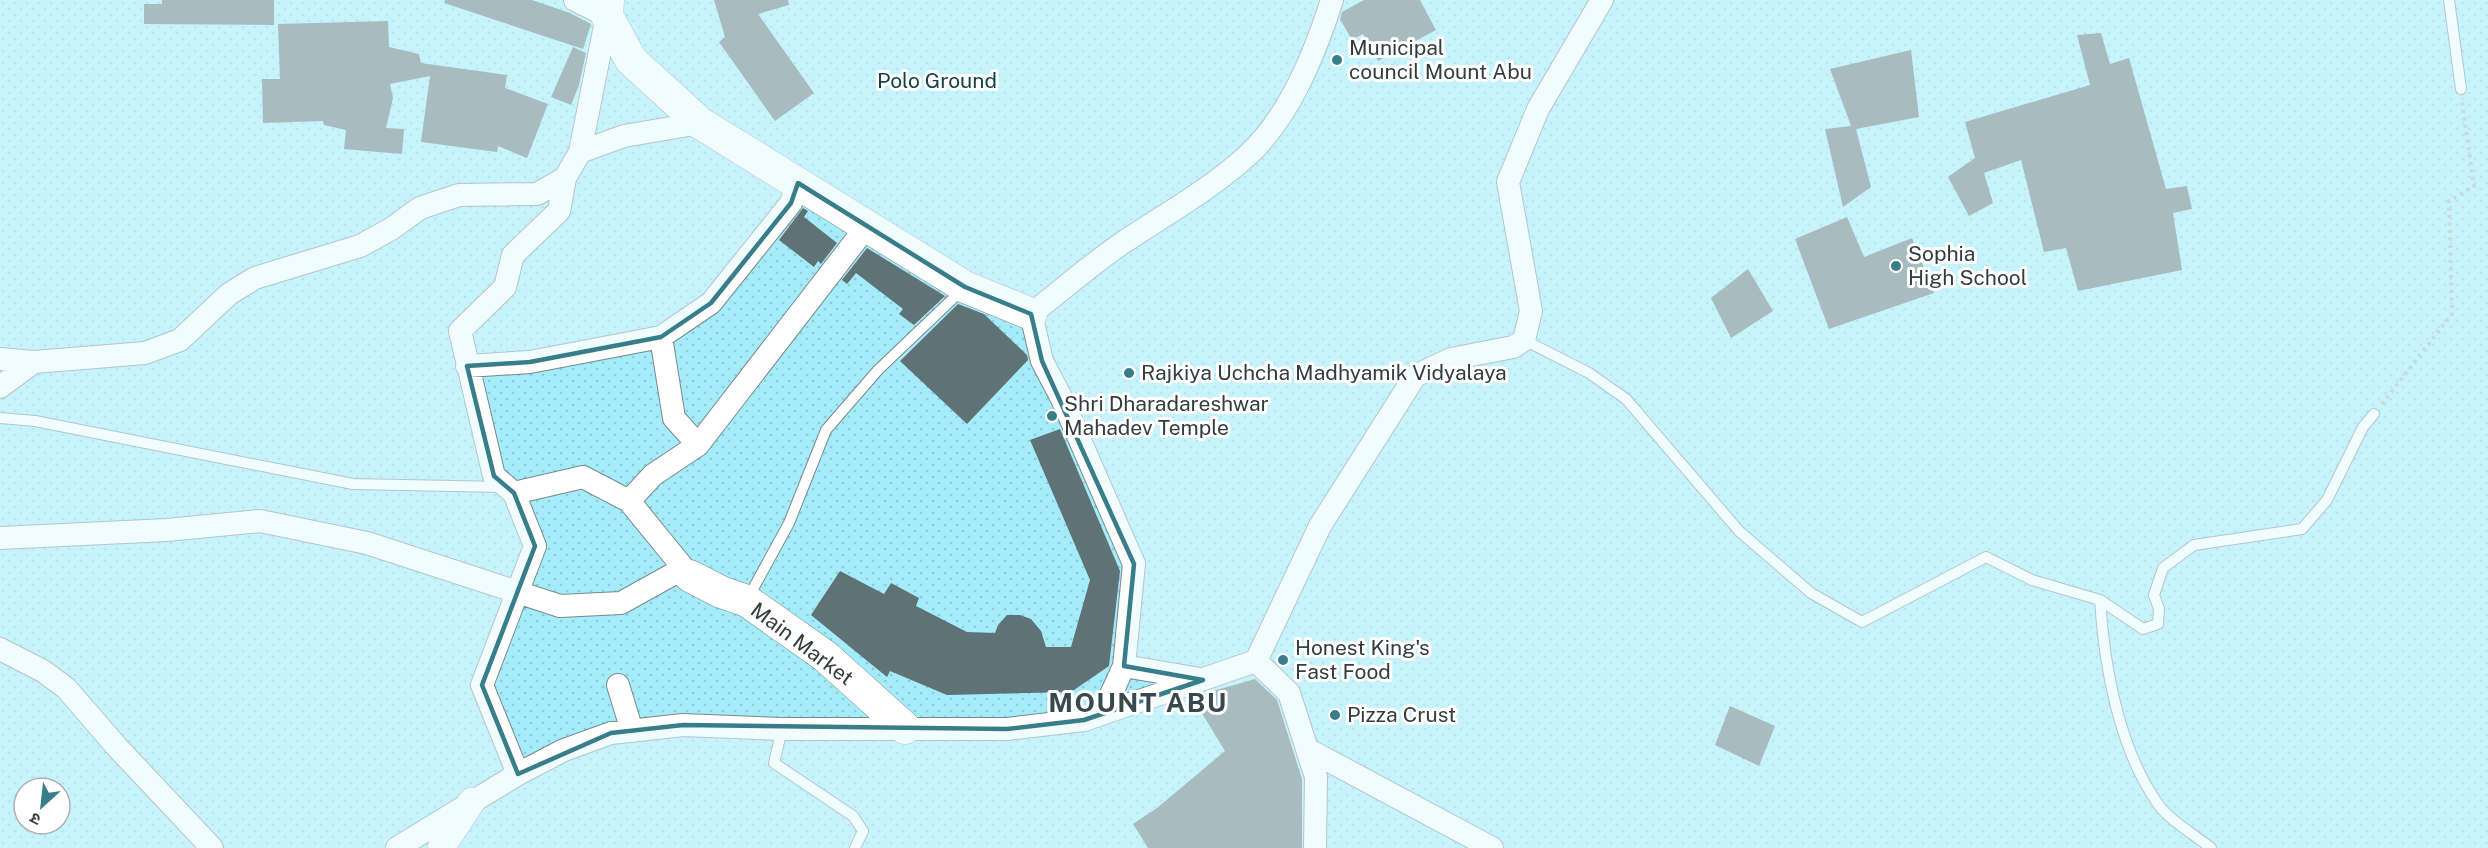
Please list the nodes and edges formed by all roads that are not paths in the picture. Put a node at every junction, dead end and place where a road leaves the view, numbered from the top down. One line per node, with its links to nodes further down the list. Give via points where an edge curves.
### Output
1 (575, 0): 5 (street)
2 (1332, 0): 13 (street, via 1285,109 1249,154 1175,211 1120,244)
3 (1602, 0): 15 (street, via 1538,109 1508,182 1531,311)
4 (2449, 0): 6 (lane)
5 (608, 8): 7 (main road, via 632,60); 8 (street)
6 (2461, 88)
7 (700, 123): 8 (street, via 624,136); 10 (main road)
8 (580, 152): 9 (street)
9 (565, 178): 17 (street, via 537,194 459,195 420,208 360,246 255,278 229,294 180,340 145,353); 18 (street, via 559,211 513,255 505,287 460,331)
10 (798, 183): 11 (main road); 14 (street, via 791,203 711,303)
11 (867, 226): 12 (main road); 22 (street)
12 (965, 287): 13 (main road); 29 (lane, via 878,370 826,430 789,523)
13 (1031, 314): 32 (street, via 1042,362 1134,564)
14 (660, 337): 18 (street, via 530,362); 22 (street, via 674,418)
15 (1524, 340): 28 (lane, via 1589,373 1626,399 1739,531 1811,593 1862,622 1986,557 2032,580); 31 (street, via 1513,347 1451,359 1414,376 1320,526)
16 (0, 359): 17 (street)
17 (34, 362): 19 (street)
18 (468, 366): 23 (street, via 494,476)
19 (0, 387)
20 (2374, 414): 28 (lane, via 2363,427 2328,500 2302,529 2194,545 2163,568 2154,595 2159,609 2158,624 2144,629)
21 (0, 418): 23 (lane, via 35,421 353,484)
22 (698, 445): 24 (street, via 653,475)
23 (510, 490): 24 (street, via 583,477); 27 (street, via 535,546)
24 (630, 501): 26 (street)
25 (0, 538): 27 (street, via 260,521 367,543)
26 (690, 576): 27 (street, via 675,573 621,603 560,606); 29 (main road, Main Market)
27 (516, 593): 40 (street, via 482,685)
28 (2100, 600): 48 (lane, via 2110,678 2134,764 2160,806)
29 (747, 601): 36 (main road, Main Market, via 825,656)
30 (0, 649): 42 (street, via 66,687)
31 (1256, 661): 33 (street); 39 (street, via 1289,693)
32 (1124, 666): 33 (street); 35 (street)
33 (1203, 680): 35 (street)
34 (618, 685): 38 (street)
35 (1103, 712): 36 (street, via 1084,720 1007,729)
36 (905, 728): 37 (street)
37 (782, 729): 38 (street, via 683,725); 45 (lane, via 774,763 853,816 863,831)
38 (632, 731): 40 (street, via 611,733 564,750)
39 (1307, 749): 46 (street, via 1316,777); 47 (street)
40 (518, 774): 41 (street)
41 (472, 801): 43 (street); 44 (street)
42 (212, 848)
43 (397, 848)
44 (441, 848)
45 (855, 848)
46 (1316, 848)
47 (1492, 848)
48 (2211, 848)

